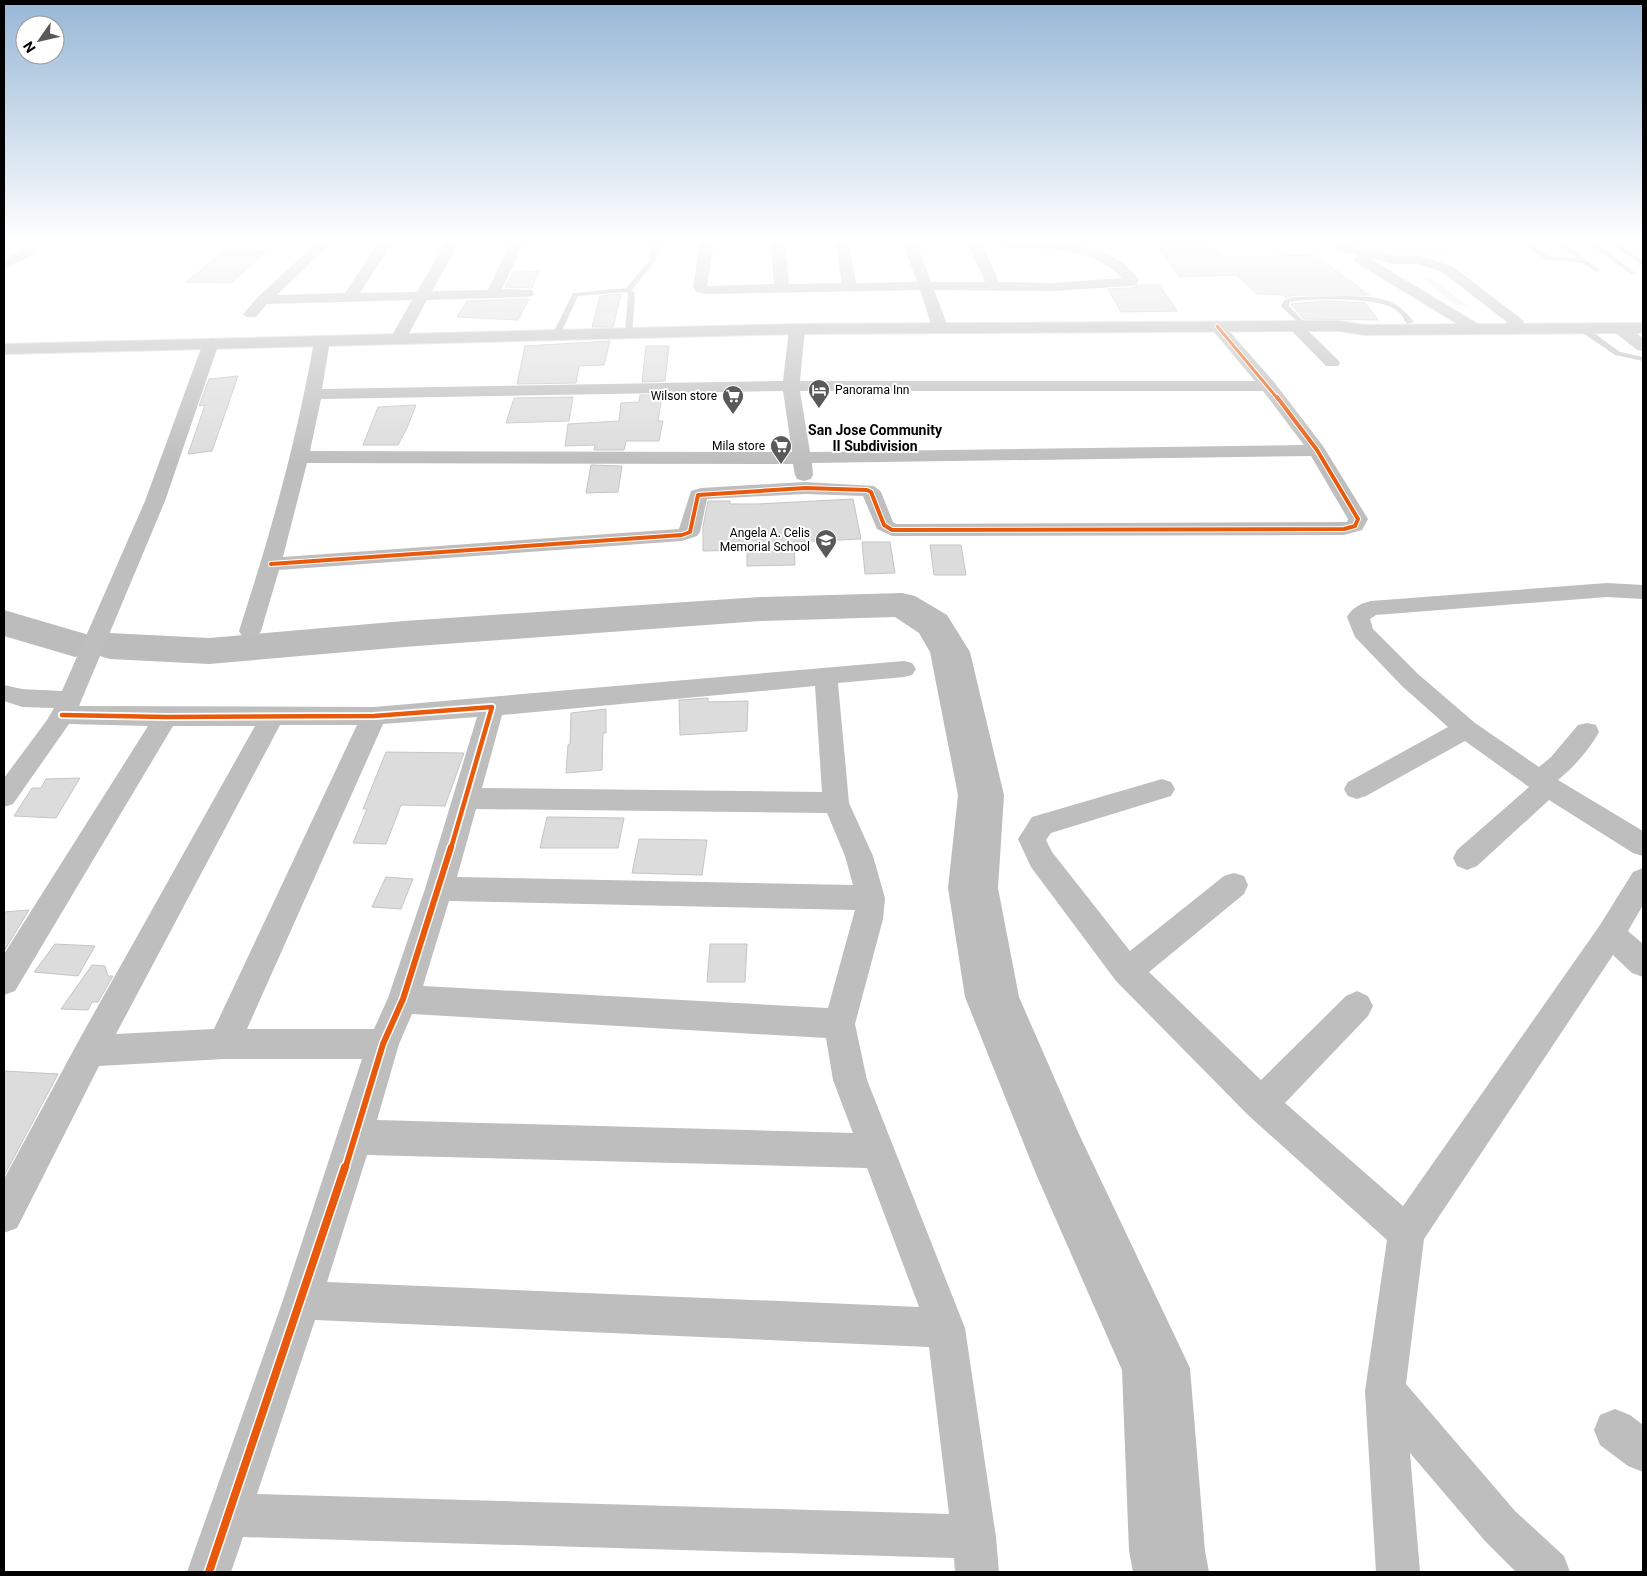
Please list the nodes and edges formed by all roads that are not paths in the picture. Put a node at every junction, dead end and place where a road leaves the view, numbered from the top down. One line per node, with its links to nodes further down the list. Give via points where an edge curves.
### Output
1 (411, 317): 24 (street)
2 (565, 317): 23 (lane)
3 (630, 317): 22 (lane)
4 (936, 317): 16 (street)
5 (1292, 317): 14 (lane)
6 (1405, 317): 10 (lane)
7 (1452, 317): 11 (main road)
8 (1504, 317): 12 (main road)
9 (1643, 319): 12 (main road)
10 (1410, 322): 11 (main road); 15 (main road, via 1357,322)
11 (1461, 322): 12 (main road); 20 (main road)
12 (1514, 325): 20 (main road); 21 (main road)
13 (1217, 326): 14 (main road); 16 (main road); 32 (street)
14 (1299, 326): 15 (main road); 30 (street)
15 (1339, 326): 20 (main road, via 1365,330)
16 (940, 327): 19 (main road)
17 (1619, 328): 18 (main road); 21 (main road); 27 (main road)
18 (1643, 328)
19 (797, 329): 22 (main road); 31 (street)
20 (1476, 329)
21 (1583, 329): 29 (lane, via 1619,356)
22 (629, 333): 23 (main road)
23 (556, 335): 24 (main road)
24 (398, 339): 25 (main road)
25 (322, 341): 26 (main road); 33 (street)
26 (211, 344): 28 (main road); 44 (street, via 155,501)
27 (1643, 346)
28 (4, 349)
29 (1643, 359)
30 (1332, 363)
31 (792, 386): 32 (street); 33 (street); 36 (street)
32 (1268, 386): 34 (street)
33 (314, 394): 35 (street)
34 (1317, 450): 36 (street); 37 (street, via 1358,519 1355,526 1344,529 892,530 884,525 867,490)
35 (300, 457): 36 (street); 38 (street)
36 (802, 458): 37 (street)
37 (805, 488): 38 (street, via 703,493 698,495 690,532 682,535)
38 (271, 564): 40 (street)
39 (1643, 592): 49 (street, via 1607,590 1371,608 1358,618 1363,632 1410,680)
40 (250, 631)
41 (904, 669): 42 (street)
42 (826, 678): 45 (street); 56 (street)
43 (4, 694): 44 (street)
44 (66, 707): 48 (street); 54 (street)
45 (492, 707): 47 (street); 55 (street)
46 (272, 716): 47 (street); 48 (street); 72 (street)
47 (374, 716): 70 (street)
48 (166, 717): 66 (street)
49 (1466, 729): 51 (street); 53 (street)
50 (1587, 732): 51 (street)
51 (1543, 784): 57 (street); 58 (street)
52 (1162, 789): 65 (street, via 1042,825 1032,839 1041,859)
53 (1356, 789)
54 (5, 795)
55 (464, 798): 56 (street); 61 (street)
56 (836, 803): 62 (street, via 859,856)
57 (1643, 845)
58 (1467, 858)
59 (1643, 880): 63 (street)
60 (1234, 885): 65 (street)
61 (439, 889): 62 (street); 67 (street)
62 (871, 898): 69 (street)
63 (1610, 934): 64 (street); 77 (street)
64 (1643, 963)
65 (1126, 971): 73 (street)
66 (4, 981)
67 (403, 999): 69 (street); 71 (street)
68 (1357, 1006): 73 (street)
69 (838, 1024): 75 (street, via 850,1080)
70 (224, 1044): 71 (street); 72 (street)
71 (383, 1044): 74 (street)
72 (90, 1051): 76 (street)
73 (1262, 1104): 77 (street)
74 (355, 1137): 75 (street); 78 (street)
75 (876, 1151): 79 (street)
76 (4, 1215)
77 (1406, 1233): 80 (street)
78 (302, 1300): 79 (street); 81 (street)
79 (946, 1328): 82 (street)
80 (1385, 1391): 84 (street); 85 (street, via 1500,1526)
81 (229, 1515): 82 (street); 83 (street)
82 (976, 1555)
83 (209, 1572)
84 (1398, 1572)
85 (1548, 1572)

